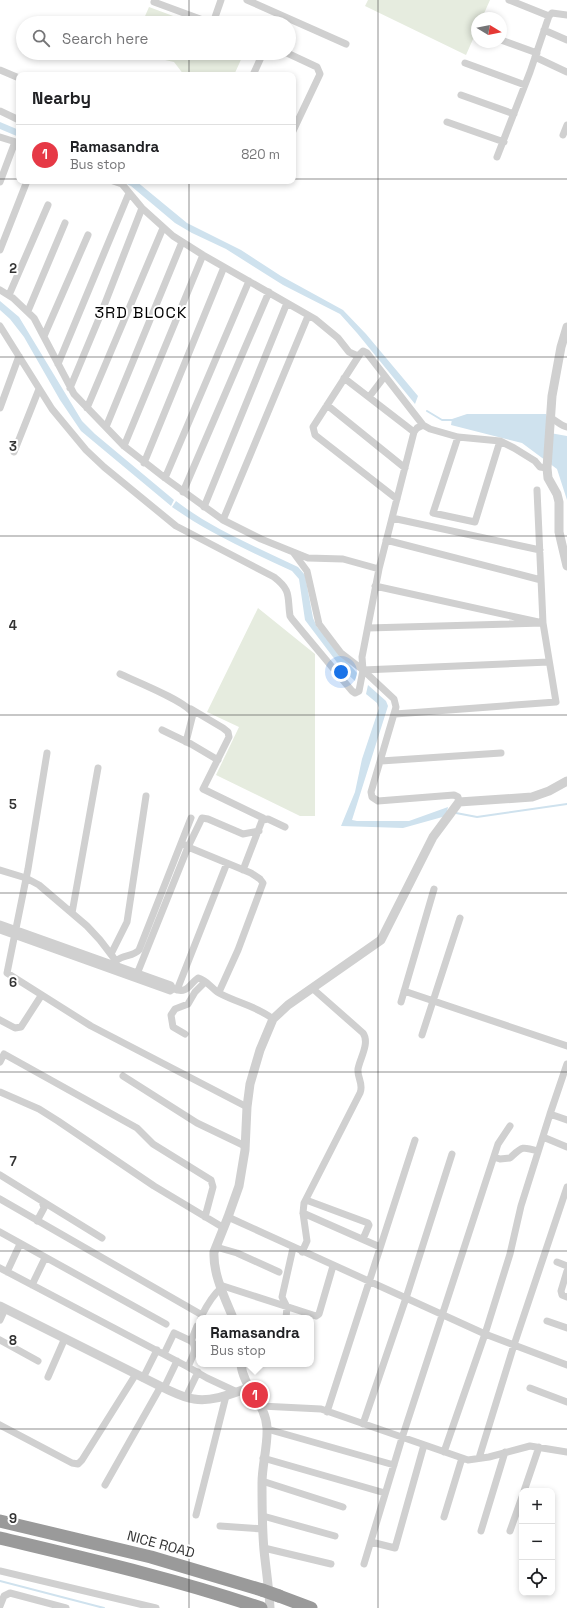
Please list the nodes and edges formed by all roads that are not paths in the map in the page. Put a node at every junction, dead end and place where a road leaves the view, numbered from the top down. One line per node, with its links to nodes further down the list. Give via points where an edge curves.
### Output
1 (221, 0): 7 (street)
2 (247, 0): 8 (street)
3 (509, 0): 9 (street)
4 (154, 2): 6 (street)
5 (567, 14): 9 (street, via 552,13)
6 (193, 16)
7 (215, 16)
8 (285, 16)
9 (549, 16): 11 (street)
10 (296, 21): 14 (street)
11 (544, 30): 12 (street); 15 (street)
12 (567, 40)
13 (507, 43): 15 (street)
14 (346, 44)
15 (536, 55): 21 (street); 23 (street)
16 (296, 57): 29 (street, via 317,67 320,74)
17 (260, 60): 20 (street)
18 (465, 63): 23 (street)
19 (0, 70): 22 (street)
20 (254, 72)
21 (567, 72)
22 (16, 77)
23 (525, 86): 26 (street)
24 (461, 95): 26 (street)
25 (0, 111): 27 (street)
26 (514, 114): 33 (street)
27 (16, 119)
28 (447, 122): 33 (street)
29 (296, 125)
30 (567, 125): 32 (street)
31 (0, 136): 34 (street)
32 (562, 136)
33 (504, 142): 36 (street)
34 (16, 143)
35 (16, 145): 37 (street)
36 (497, 158)
37 (0, 182)
38 (26, 184): 47 (street)
39 (122, 184): 40 (street)
40 (129, 193): 42 (street); 62 (street)
41 (48, 205): 53 (street)
42 (142, 208): 44 (street); 65 (street)
43 (65, 223): 55 (street)
44 (163, 228): 46 (street); 70 (street)
45 (88, 235): 59 (street)
46 (182, 242): 48 (street); 73 (street)
47 (0, 250)
48 (203, 255): 49 (street); 78 (street)
49 (224, 267): 50 (street); 80 (street)
50 (249, 281): 52 (street); 83 (street)
51 (0, 290): 53 (street)
52 (269, 292): 54 (street); 85 (street)
53 (9, 295): 55 (street)
54 (287, 303): 56 (street); 87 (street)
55 (28, 311): 59 (street)
56 (308, 316): 61 (street, via 338,338 349,352); 89 (street)
57 (0, 326): 60 (street)
58 (567, 327): 71 (street, via 561,347)
59 (44, 336): 62 (street)
60 (19, 356): 66 (street); 69 (street)
61 (358, 356): 63 (street, via 362,352 367,353); 64 (street)
62 (58, 364): 65 (street)
63 (385, 376): 67 (street); 72 (street)
64 (344, 378): 67 (street); 68 (street)
65 (70, 388): 70 (street)
66 (39, 389): 79 (street); 100 (street, via 86,450 158,512 176,526 281,581 287,590 290,616 352,691 359,691)
67 (368, 397): 75 (street)
68 (327, 405): 82 (street); 86 (street, via 313,427 313,434)
69 (0, 408)
70 (87, 408): 73 (street)
71 (550, 419): 74 (street, via 556,419); 81 (street)
72 (424, 425): 75 (street); 76 (street)
73 (106, 427): 78 (street)
74 (567, 427)
75 (414, 432): 82 (street)
76 (458, 437): 77 (street); 77 (street, via 433,513 475,522)
77 (500, 441): 81 (street, via 540,466)
78 (124, 446): 80 (street)
79 (14, 452)
80 (144, 463): 83 (street)
81 (547, 466): 93 (street, via 548,478 557,494 558,532)
82 (405, 468): 86 (street)
83 (165, 478): 85 (street)
84 (537, 490): 91 (street)
85 (183, 492): 87 (street)
86 (397, 499): 88 (street)
87 (204, 507): 89 (street)
88 (392, 518): 90 (street); 91 (street)
89 (223, 520): 92 (street)
90 (386, 540): 94 (street); 95 (street)
91 (540, 550): 95 (street)
92 (293, 552): 94 (street, via 308,558 343,559); 100 (street, via 307,571 318,624 341,653)
93 (567, 566)
94 (379, 569): 96 (street)
95 (541, 580): 97 (street)
96 (376, 586): 97 (street); 98 (street)
97 (543, 623): 98 (street); 99 (street)
98 (368, 628): 100 (street)
99 (549, 662): 100 (street); 103 (street, via 556,702)
100 (362, 670): 103 (street, via 394,699)
101 (120, 674): 102 (street)
102 (190, 709): 105 (street, via 193,714); 108 (street, via 228,732 229,737)
103 (395, 714): 109 (street)
104 (162, 730): 105 (street)
105 (186, 742): 108 (street)
106 (47, 752): 123 (street)
107 (501, 753): 109 (street)
108 (218, 760): 115 (street, via 203,789 262,817)
109 (381, 761): 113 (street, via 371,792 376,800 454,795 458,797)
110 (98, 768): 125 (street)
111 (567, 781): 113 (street, via 532,797)
112 (146, 796): 130 (street, via 127,922)
113 (456, 805): 134 (street, via 433,837 381,940)
114 (191, 818): 118 (street)
115 (263, 820): 116 (street, via 268,819); 117 (street)
116 (285, 827)
117 (259, 831): 119 (street, via 243,834 202,818); 122 (street)
118 (180, 843): 119 (street); 131 (street, via 139,950 122,956)
119 (188, 847): 120 (street); 132 (street)
120 (227, 863): 122 (street); 135 (street)
121 (0, 870): 123 (street)
122 (243, 870): 137 (street, via 260,879 263,886)
123 (26, 878): 125 (street, via 39,885); 129 (street)
124 (434, 889): 136 (street)
125 (72, 914): 130 (street)
126 (460, 918): 139 (street)
127 (0, 924): 129 (street)
128 (0, 930): 129 (street)
129 (14, 932): 131 (street); 135 (street, via 170,991); 138 (street, via 7,973)
130 (111, 954): 131 (street)
131 (116, 963): 132 (street)
132 (137, 974): 135 (street, via 172,985)
133 (205, 982): 135 (street, via 198,978 186,990); 137 (street); 143 (street, via 188,1004 175,1009 171,1015 173,1027)
134 (312, 988): 141 (street); 164 (street, via 363,1033 366,1039 358,1070 362,1086 360,1094)
135 (175, 990)
136 (404, 991): 139 (street); 140 (street)
137 (219, 992): 141 (street, via 264,1012)
138 (42, 996): 142 (street, via 21,1027 15,1028); 150 (street, via 90,1026)
139 (433, 1001): 144 (street); 145 (street)
140 (401, 1002)
141 (273, 1019): 150 (street, via 260,1050 250,1084)
142 (0, 1020)
143 (185, 1034)
144 (422, 1035)
145 (567, 1046)
146 (0, 1062): 167 (street, via 4,1054 137,1128 153,1144 207,1176 213,1187)
147 (567, 1064): 151 (street)
148 (123, 1076): 156 (street, via 197,1123)
149 (0, 1092): 167 (street, via 58,1121)
150 (247, 1107): 156 (street)
151 (550, 1114): 152 (street); 154 (street)
152 (567, 1120)
153 (510, 1126): 160 (street, via 498,1144)
154 (543, 1137): 157 (street); 158 (street)
155 (415, 1140): 176 (street)
156 (245, 1146): 168 (street, via 240,1180)
157 (567, 1147)
158 (538, 1151): 160 (street, via 525,1147 520,1148 510,1158); 206 (street)
159 (452, 1154): 191 (street)
160 (494, 1157): 198 (street)
161 (0, 1175): 165 (street)
162 (567, 1187): 210 (street)
163 (0, 1199): 169 (street)
164 (306, 1200): 166 (street); 173 (street, via 368,1223)
165 (42, 1201): 169 (street, via 44,1208); 172 (street)
166 (303, 1213): 173 (street); 178 (street, via 307,1241)
167 (205, 1217): 170 (street)
168 (228, 1218): 170 (street); 177 (street)
169 (38, 1221): 201 (street)
170 (224, 1228): 175 (street)
171 (0, 1232): 174 (street)
172 (102, 1238)
173 (363, 1239): 176 (street)
174 (20, 1244): 179 (street); 185 (street)
175 (216, 1247): 186 (street); 189 (street, via 214,1258)
176 (380, 1247): 187 (street)
177 (293, 1248): 178 (street); 193 (street, via 282,1297)
178 (302, 1252): 181 (street)
179 (45, 1258): 188 (street); 203 (street)
180 (558, 1262): 182 (street)
181 (333, 1266): 187 (street); 199 (street, via 318,1315)
182 (567, 1266)
183 (0, 1268): 185 (street)
184 (567, 1271): 190 (street, via 561,1290 562,1296)
185 (8, 1272): 188 (street)
186 (279, 1272)
187 (368, 1282): 191 (street); 228 (street)
188 (32, 1285): 211 (street)
189 (220, 1287): 193 (street); 194 (street, via 209,1301); 195 (street)
190 (567, 1297)
191 (406, 1298): 198 (street); 229 (street)
192 (3, 1307): 200 (street); 207 (street)
193 (287, 1307): 196 (street); 197 (street)
194 (203, 1315)
195 (232, 1315)
196 (286, 1315)
197 (311, 1315)
198 (442, 1315): 206 (street); 232 (street)
199 (314, 1316)
200 (0, 1320)
201 (196, 1320)
202 (547, 1321): 204 (street)
203 (166, 1324)
204 (567, 1328)
205 (196, 1330): 209 (street)
206 (485, 1334): 210 (street); 235 (street)
207 (65, 1338): 218 (street); 219 (street)
208 (0, 1340): 212 (street)
209 (191, 1341): 211 (street, via 174,1333); 215 (street, via 195,1348)
210 (514, 1345): 214 (street); 240 (street)
211 (160, 1352): 213 (street); 218 (street)
212 (38, 1360)
213 (177, 1361): 215 (street); 220 (street)
214 (567, 1365)
215 (188, 1367): 217 (street)
216 (242, 1367): 221 (street)
217 (198, 1372): 223 (street); 225 (street)
218 (140, 1376): 220 (street); 230 (street, via 78,1464)
219 (48, 1377)
220 (162, 1387): 225 (street); 243 (street)
221 (248, 1388): 223 (street); 227 (street)
222 (530, 1388): 226 (street)
223 (237, 1392): 224 (street)
224 (226, 1396): 225 (street, via 193,1400); 248 (street)
225 (186, 1397)
226 (567, 1402)
227 (261, 1406): 228 (street); 231 (street)
228 (327, 1412): 229 (street)
229 (362, 1424): 232 (street)
230 (0, 1425)
231 (267, 1428): 238 (street); 241 (street)
232 (402, 1438): 233 (street); 241 (street)
233 (424, 1445): 235 (street); 258 (street, via 395,1548)
234 (539, 1447): 236 (street, via 530,1446); 237 (street); 244 (street)
235 (444, 1452): 239 (street)
236 (505, 1452): 240 (street); 254 (street)
237 (567, 1452)
238 (263, 1458): 242 (street); 245 (street)
239 (462, 1458): 240 (street); 250 (street)
240 (479, 1458)
241 (394, 1465): 245 (street)
242 (262, 1481): 247 (street); 249 (street)
243 (105, 1485)
244 (525, 1488)
245 (385, 1493): 258 (street)
246 (519, 1506): 255 (street)
247 (342, 1507)
248 (196, 1516)
249 (262, 1516): 253 (street); 256 (street)
250 (444, 1516)
251 (0, 1521): 268 (highway, NICE ROAD, bridge, via 151,1557 262,1590)
252 (220, 1526): 253 (street)
253 (263, 1529): 259 (street)
254 (482, 1531)
255 (510, 1531)
256 (335, 1536)
257 (0, 1538): 266 (highway, via 160,1577)
258 (371, 1542): 261 (street)
259 (264, 1548): 260 (street); 267 (street)
260 (331, 1564)
261 (364, 1564)
262 (0, 1572): 265 (street)
263 (0, 1606): 264 (street, via 4,1596 10,1593)
264 (66, 1608)
265 (156, 1608)
266 (261, 1608)
267 (270, 1608)
268 (311, 1608)

